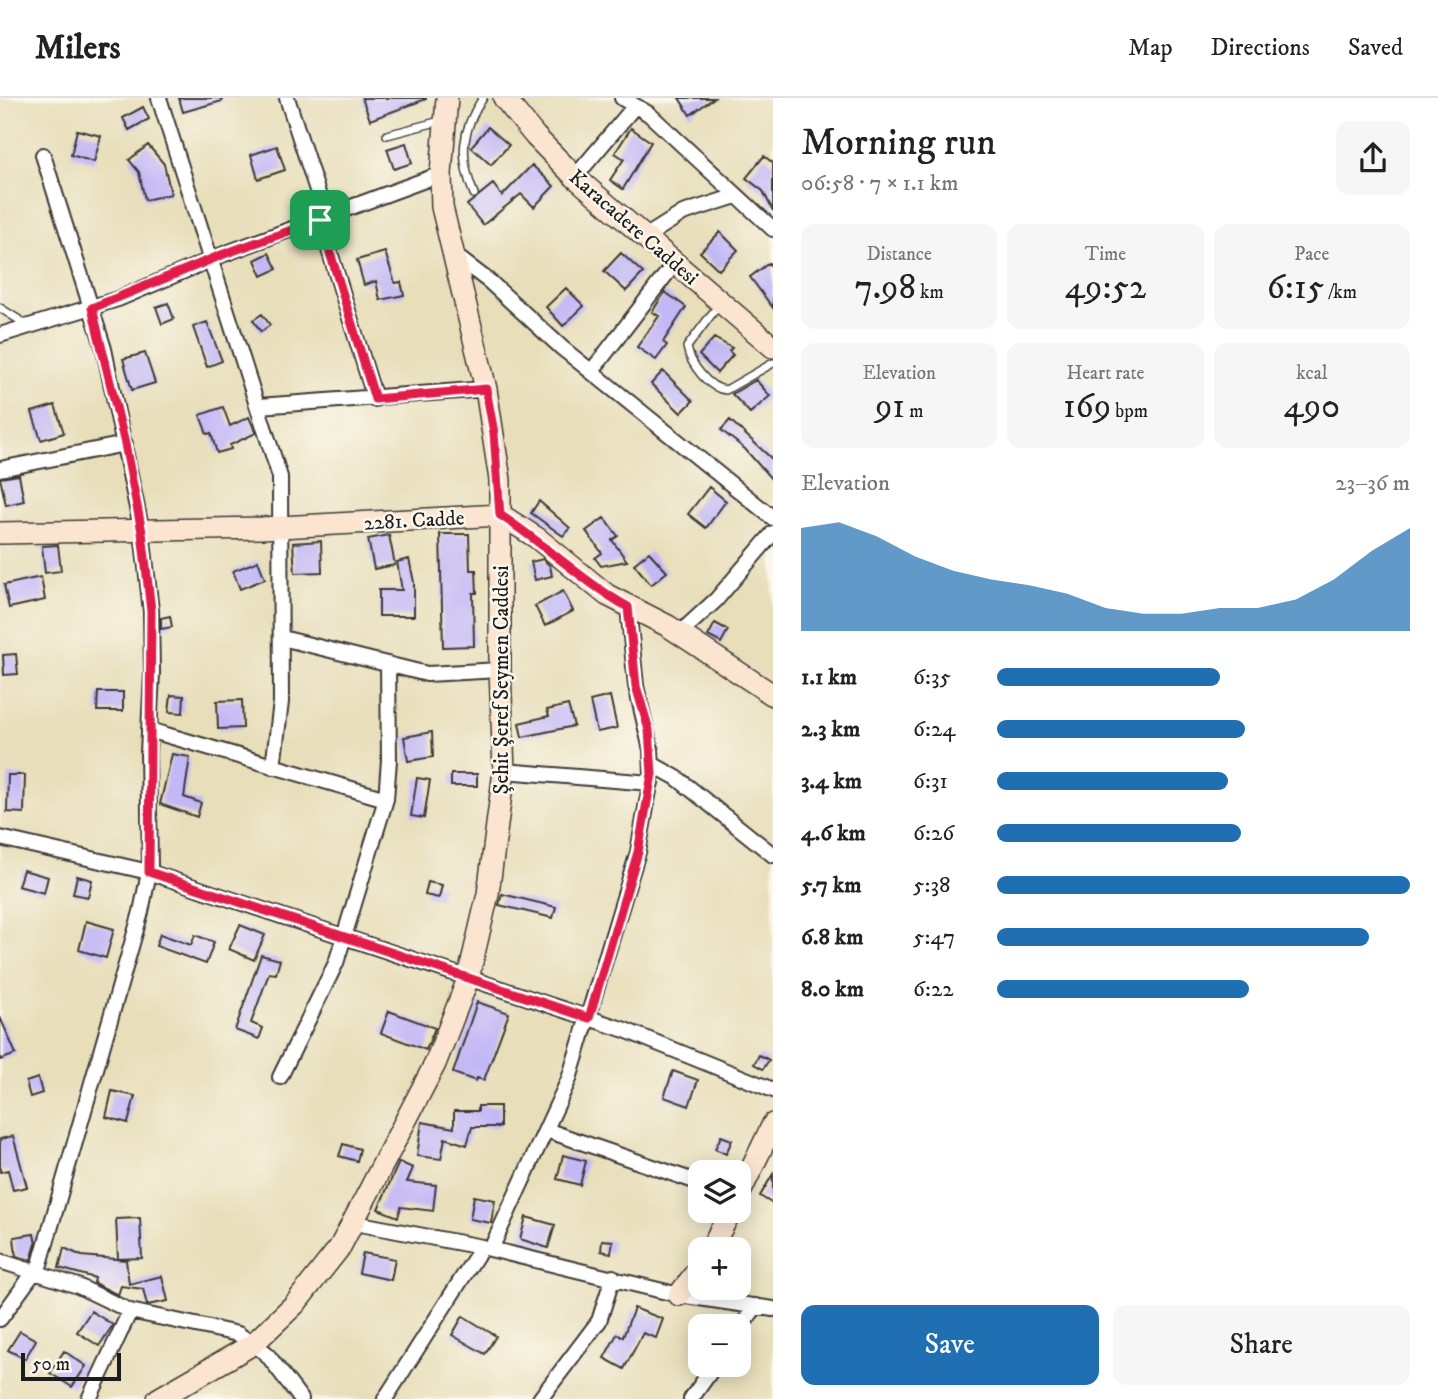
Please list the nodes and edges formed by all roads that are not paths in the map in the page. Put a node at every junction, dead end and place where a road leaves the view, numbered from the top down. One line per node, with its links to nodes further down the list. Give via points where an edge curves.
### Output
1 (159, 98): 18 (street)
2 (287, 98): 14 (street)
3 (447, 98): 7 (street, Şehit Şeref Seymen Caddesi)
4 (483, 98): 12 (lane, via 463,147 463,165)
5 (505, 98): 11 (street, Karacadere Caddesi)
6 (628, 103): 11 (street); 13 (street, via 649,114)
7 (444, 120): 8 (lane); 10 (street, Şehit Şeref Seymen Caddesi)
8 (387, 135)
9 (43, 155): 22 (street)
10 (441, 174): 14 (street); 17 (street, Şehit Şeref Seymen Caddesi, via 442,207)
11 (575, 177): 16 (street, Karacadere Caddesi)
12 (474, 194)
13 (736, 196): 15 (street); 16 (street, via 683,213)
14 (323, 219): 18 (street); 29 (street)
15 (773, 229)
16 (645, 237): 19 (street, Karacadere Caddesi)
17 (452, 253): 27 (street); 28 (street, Şehit Şeref Seymen Caddesi)
18 (210, 260): 22 (street); 30 (street)
19 (674, 264): 20 (street, Karacadere Caddesi); 27 (street)
20 (720, 302): 25 (street, Karacadere Caddesi); 26 (lane, via 688,341 688,355 711,384 722,390)
21 (0, 308): 23 (lane)
22 (92, 308): 23 (street); 31 (street)
23 (30, 327): 24 (street)
24 (0, 335)
25 (773, 346)
26 (773, 363)
27 (591, 372): 34 (street)
28 (486, 389): 29 (street); 33 (street, Şehit Şeref Seymen Caddesi, via 496,445)
29 (375, 399): 30 (street)
30 (259, 405): 35 (street, via 280,477)
31 (125, 444): 32 (street); 36 (street)
32 (0, 469)
33 (500, 515): 35 (street, 2281. Cadde); 39 (street); 43 (street, Şehit Şeref Seymen Caddesi)
34 (773, 518)
35 (283, 527): 36 (street, 2281. Cadde); 41 (street)
36 (142, 532): 37 (street, 2281. Cadde); 45 (street, via 152,634)
37 (0, 533)
38 (773, 533): 40 (street, via 716,600)
39 (628, 607): 40 (street); 46 (street, via 636,686 649,730)
40 (680, 633): 44 (street)
41 (282, 638): 42 (street); 47 (street, via 280,722)
42 (388, 664): 43 (street, via 428,674); 50 (street)
43 (500, 670): 48 (street, Şehit Şeref Seymen Caddesi)
44 (773, 695)
45 (149, 730): 47 (street); 53 (street)
46 (652, 764): 49 (street); 52 (street, via 677,778)
47 (273, 767): 50 (street)
48 (504, 771): 49 (street); 55 (street, Şehit Şeref Seymen Caddesi, via 496,852)
49 (651, 783): 56 (street, via 638,852)
50 (386, 799): 54 (street)
51 (0, 838): 53 (street)
52 (773, 855)
53 (149, 872): 54 (street); 66 (street, via 40,1264)
54 (345, 938): 55 (street); 57 (street)
55 (468, 979): 56 (street); 63 (street, Şehit Şeref Seymen Caddesi, via 414,1108)
56 (589, 1018): 58 (street); 60 (street)
57 (281, 1077)
58 (773, 1090)
59 (773, 1124): 61 (street)
60 (546, 1130): 62 (street); 64 (street)
61 (751, 1170)
62 (688, 1179)
63 (355, 1223): 64 (street); 75 (street, Şehit Şeref Seymen Caddesi, via 318,1276)
64 (486, 1248): 67 (street); 80 (street)
65 (0, 1261): 66 (street)
66 (34, 1272): 72 (street, via 78,1286); 74 (street)
67 (613, 1278): 69 (street); 81 (street, via 599,1321)
68 (688, 1283): 69 (street)
69 (679, 1295): 70 (street)
70 (756, 1306): 71 (street); 73 (street)
71 (773, 1309)
72 (130, 1311): 75 (street, via 237,1334); 77 (street)
73 (750, 1314)
74 (0, 1319)
75 (253, 1344): 78 (street, Şehit Şeref Seymen Caddesi); 79 (street, via 266,1353)
76 (707, 1377): 82 (street)
77 (89, 1399)
78 (158, 1399)
79 (301, 1399)
80 (385, 1399)
81 (540, 1399)
82 (691, 1399)

